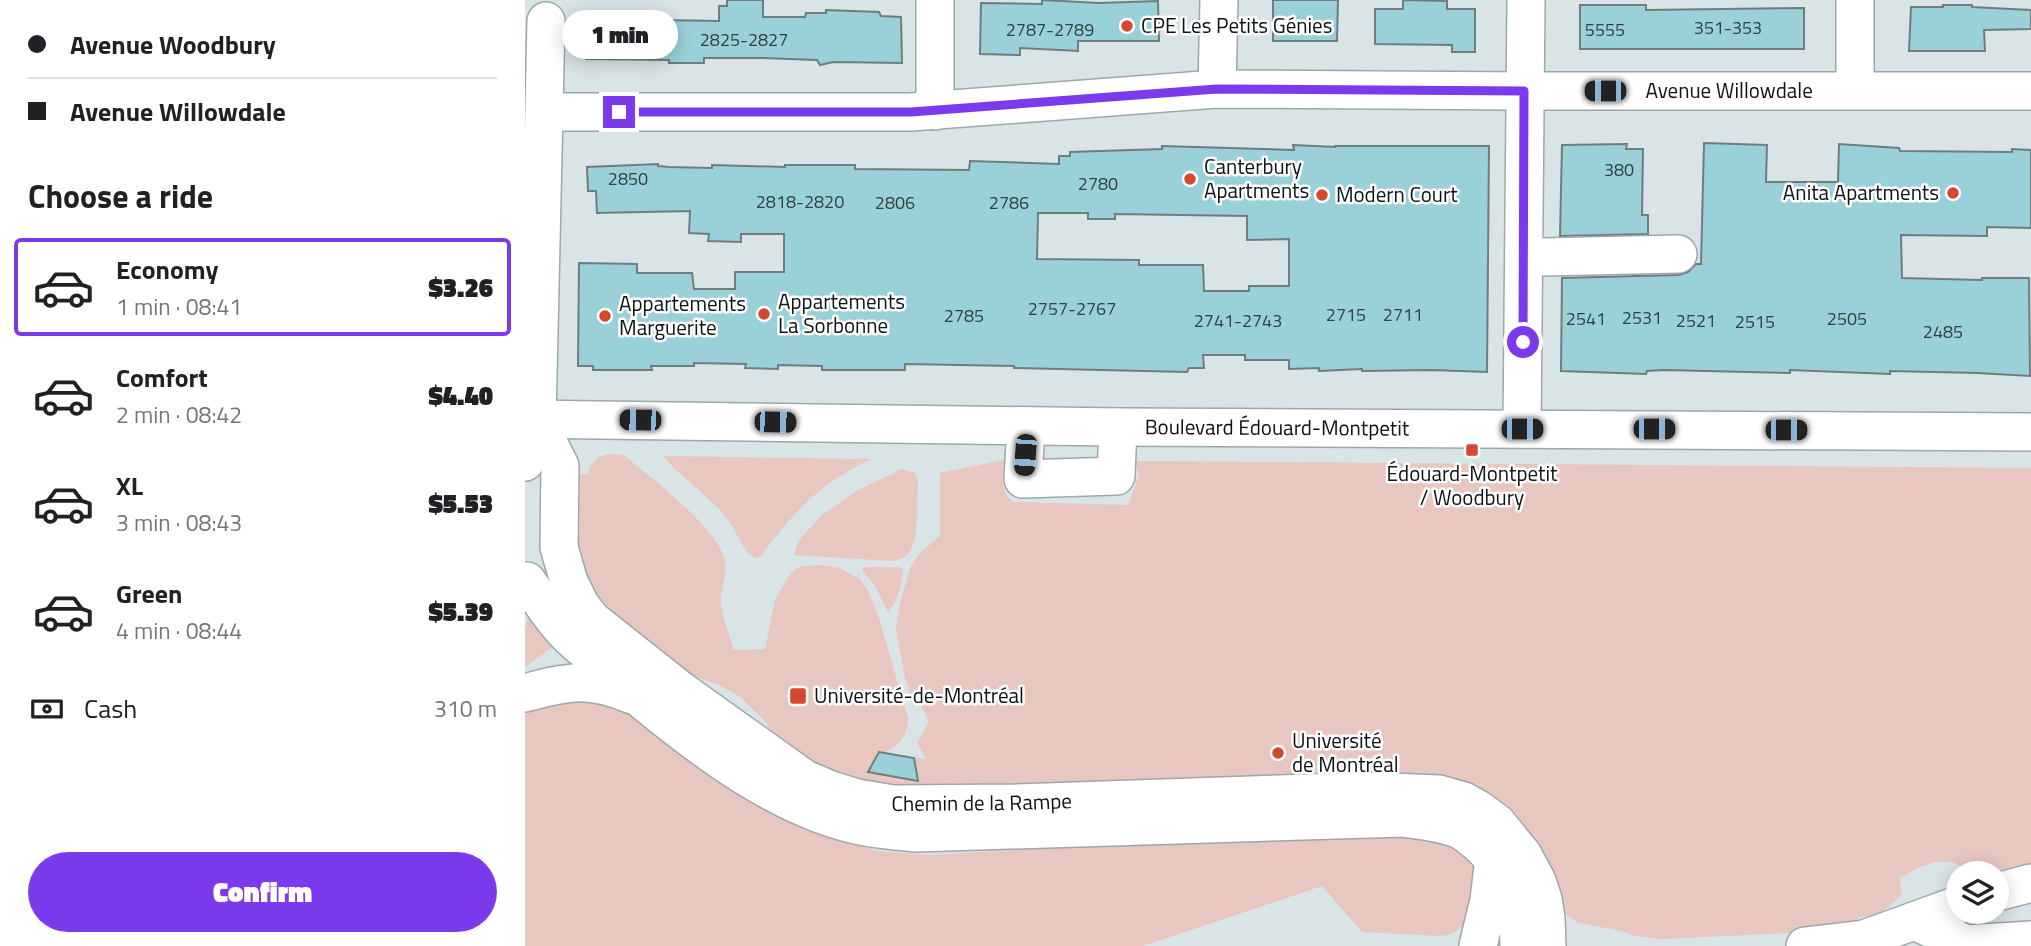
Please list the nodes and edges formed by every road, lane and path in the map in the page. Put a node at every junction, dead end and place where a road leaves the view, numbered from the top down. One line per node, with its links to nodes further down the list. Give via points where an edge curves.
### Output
1 (935, 0): 10 (street)
2 (1219, 0): 6 (street)
3 (1526, 0): 8 (street)
4 (1855, 0): 7 (street)
5 (546, 21): 11 (street)
6 (1217, 89): 8 (street, Avenue Willowdale); 10 (street, Avenue Willowdale)
7 (1855, 90): 8 (street, Avenue Willowdale); 9 (street, Avenue Willowdale)
8 (1524, 91): 17 (street)
9 (2031, 91)
10 (935, 111): 11 (street, Avenue Willowdale)
11 (545, 112): 14 (street)
12 (1678, 254): 13 (street)
13 (1543, 257)
14 (531, 419): 15 (street, Boulevard Édouard-Montpetit); 19 (street); 21 (street, Chemin de la Rampe, via 560,466 559,547)
15 (1026, 426): 16 (street, Boulevard Édouard-Montpetit); 16 (street, via 1023,479 1116,476)
16 (1118, 428): 17 (street, Boulevard Édouard-Montpetit)
17 (1522, 429): 18 (street, Boulevard Édouard-Montpetit)
18 (2031, 432)
19 (525, 462)
20 (526, 574): 21 (street, Chemin de la Rampe, via 550,614)
21 (583, 630): 22 (street); 24 (street, Chemin de la Rampe); 33 (street, Chemin de la Rampe, via 679,689 804,779 857,798 939,805 1366,791 1423,792 1464,801 1497,823 1523,855 1543,899)
22 (525, 686)
23 (525, 693): 24 (street, Chemin de la Rampe, via 582,682 609,685)
24 (640, 698): 25 (street, Chemin de la Rampe, via 750,780 814,811 870,828 916,834 1402,818 1456,828)
25 (1494, 858): 31 (street); 32 (street, Chemin de la Rampe, via 1512,889)
26 (2031, 883): 27 (street)
27 (2009, 889)
28 (1946, 909): 29 (street)
29 (1914, 921): 30 (street, via 1966,944); 34 (street, via 1864,939)
30 (2031, 940)
31 (1478, 946)
32 (1519, 946)
33 (1547, 946)
34 (1805, 946)

